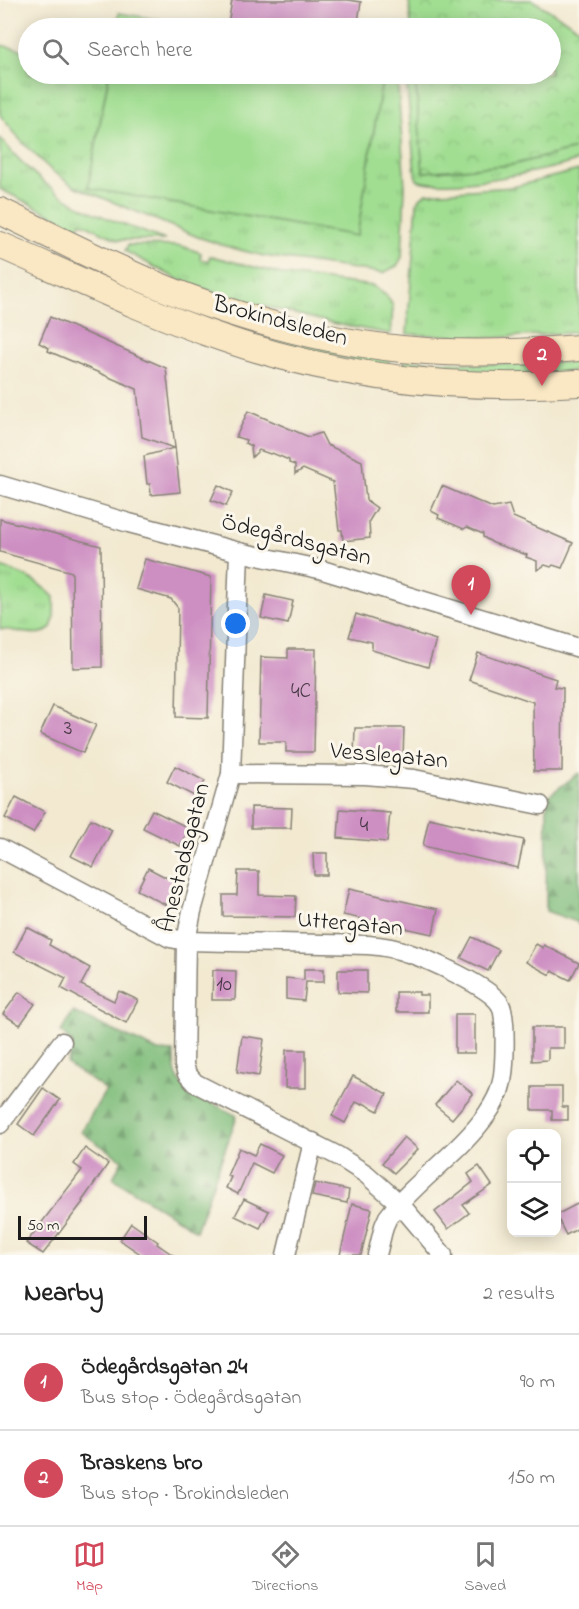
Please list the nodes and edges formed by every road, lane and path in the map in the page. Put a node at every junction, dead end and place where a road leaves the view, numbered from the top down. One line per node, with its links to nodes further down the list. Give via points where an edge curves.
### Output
1 (0, 211): 3 (main road, Brokindsleden, via 146,280 227,311 289,329 402,349 464,352)
2 (0, 245): 4 (main road, Brokindsleden, via 132,303 279,356 385,378 439,383)
3 (579, 348)
4 (579, 383)
5 (0, 485): 6 (street, Ödegårdsgatan)
6 (239, 552): 7 (street, Ödegårdsgatan, via 319,569); 8 (street, Ånestadsgatan)
7 (577, 642)
8 (231, 774): 9 (street, Vesslegatan, via 414,779); 11 (street, Ånestadsgatan)
9 (540, 805)
10 (0, 848): 11 (street, Uttergatan, via 170,938)
11 (186, 941): 14 (street, Ånestadsgatan, via 187,1074 195,1083); 15 (street, Uttergatan, via 388,947 449,970 497,1000 503,1010 504,1057 498,1095 477,1126)
12 (62, 1042): 13 (street)
13 (0, 1124)
14 (313, 1142): 15 (street, Ånestadsgatan, via 366,1174); 16 (street)
15 (400, 1204): 17 (street, Uttergatan, via 388,1217); 18 (street, Ånestadsgatan)
16 (286, 1255)
17 (377, 1255)
18 (443, 1255)

